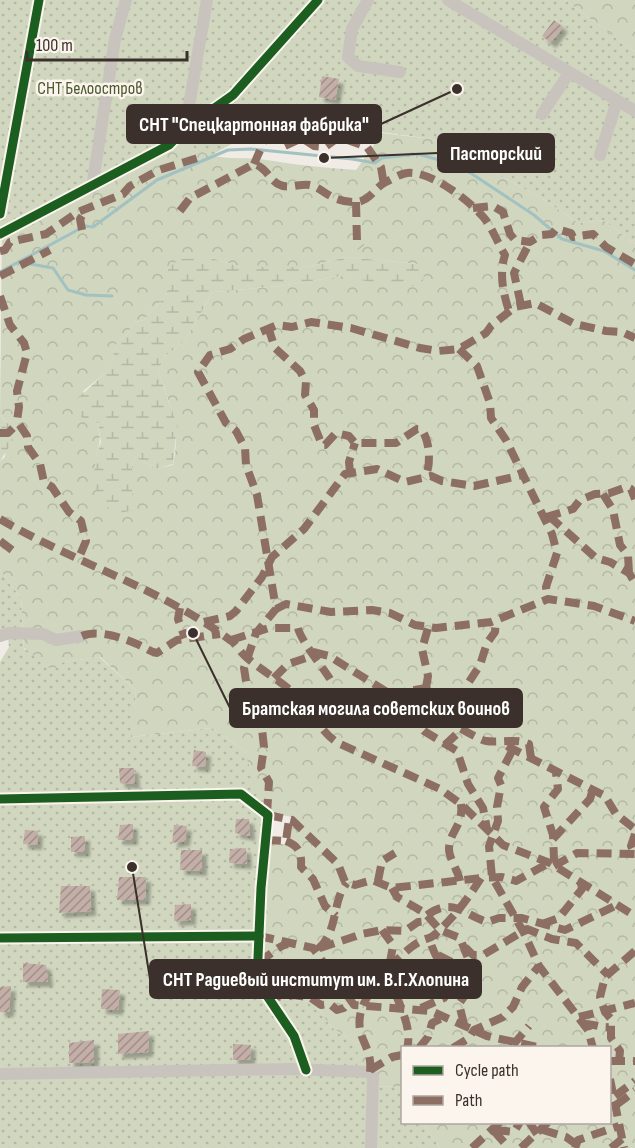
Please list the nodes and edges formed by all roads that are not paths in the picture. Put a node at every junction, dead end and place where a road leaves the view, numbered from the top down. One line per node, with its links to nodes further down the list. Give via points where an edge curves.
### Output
1 (39, 0): 15 (street)
2 (126, 0): 14 (street)
3 (207, 0): 12 (street)
4 (318, 0): 12 (street, via 233,95)
5 (368, 0): 7 (street, via 352,29 348,57 358,66)
6 (448, 0): 8 (street)
7 (400, 72)
8 (569, 74): 9 (street); 11 (street)
9 (617, 101): 10 (street); 13 (street)
10 (635, 111)
11 (542, 114)
12 (185, 129): 14 (street, via 169,145)
13 (600, 155)
14 (92, 188): 16 (street)
15 (0, 214)
16 (0, 234)
17 (0, 636): 18 (street, via 43,634 56,640)
18 (82, 636)
19 (0, 799): 20 (street, via 241,794 268,815)
20 (259, 936): 21 (street); 22 (street, via 257,981 294,1036)
21 (0, 938)
22 (306, 1070): 23 (street); 24 (street, via 370,1072)
23 (0, 1074)
24 (371, 1148)

